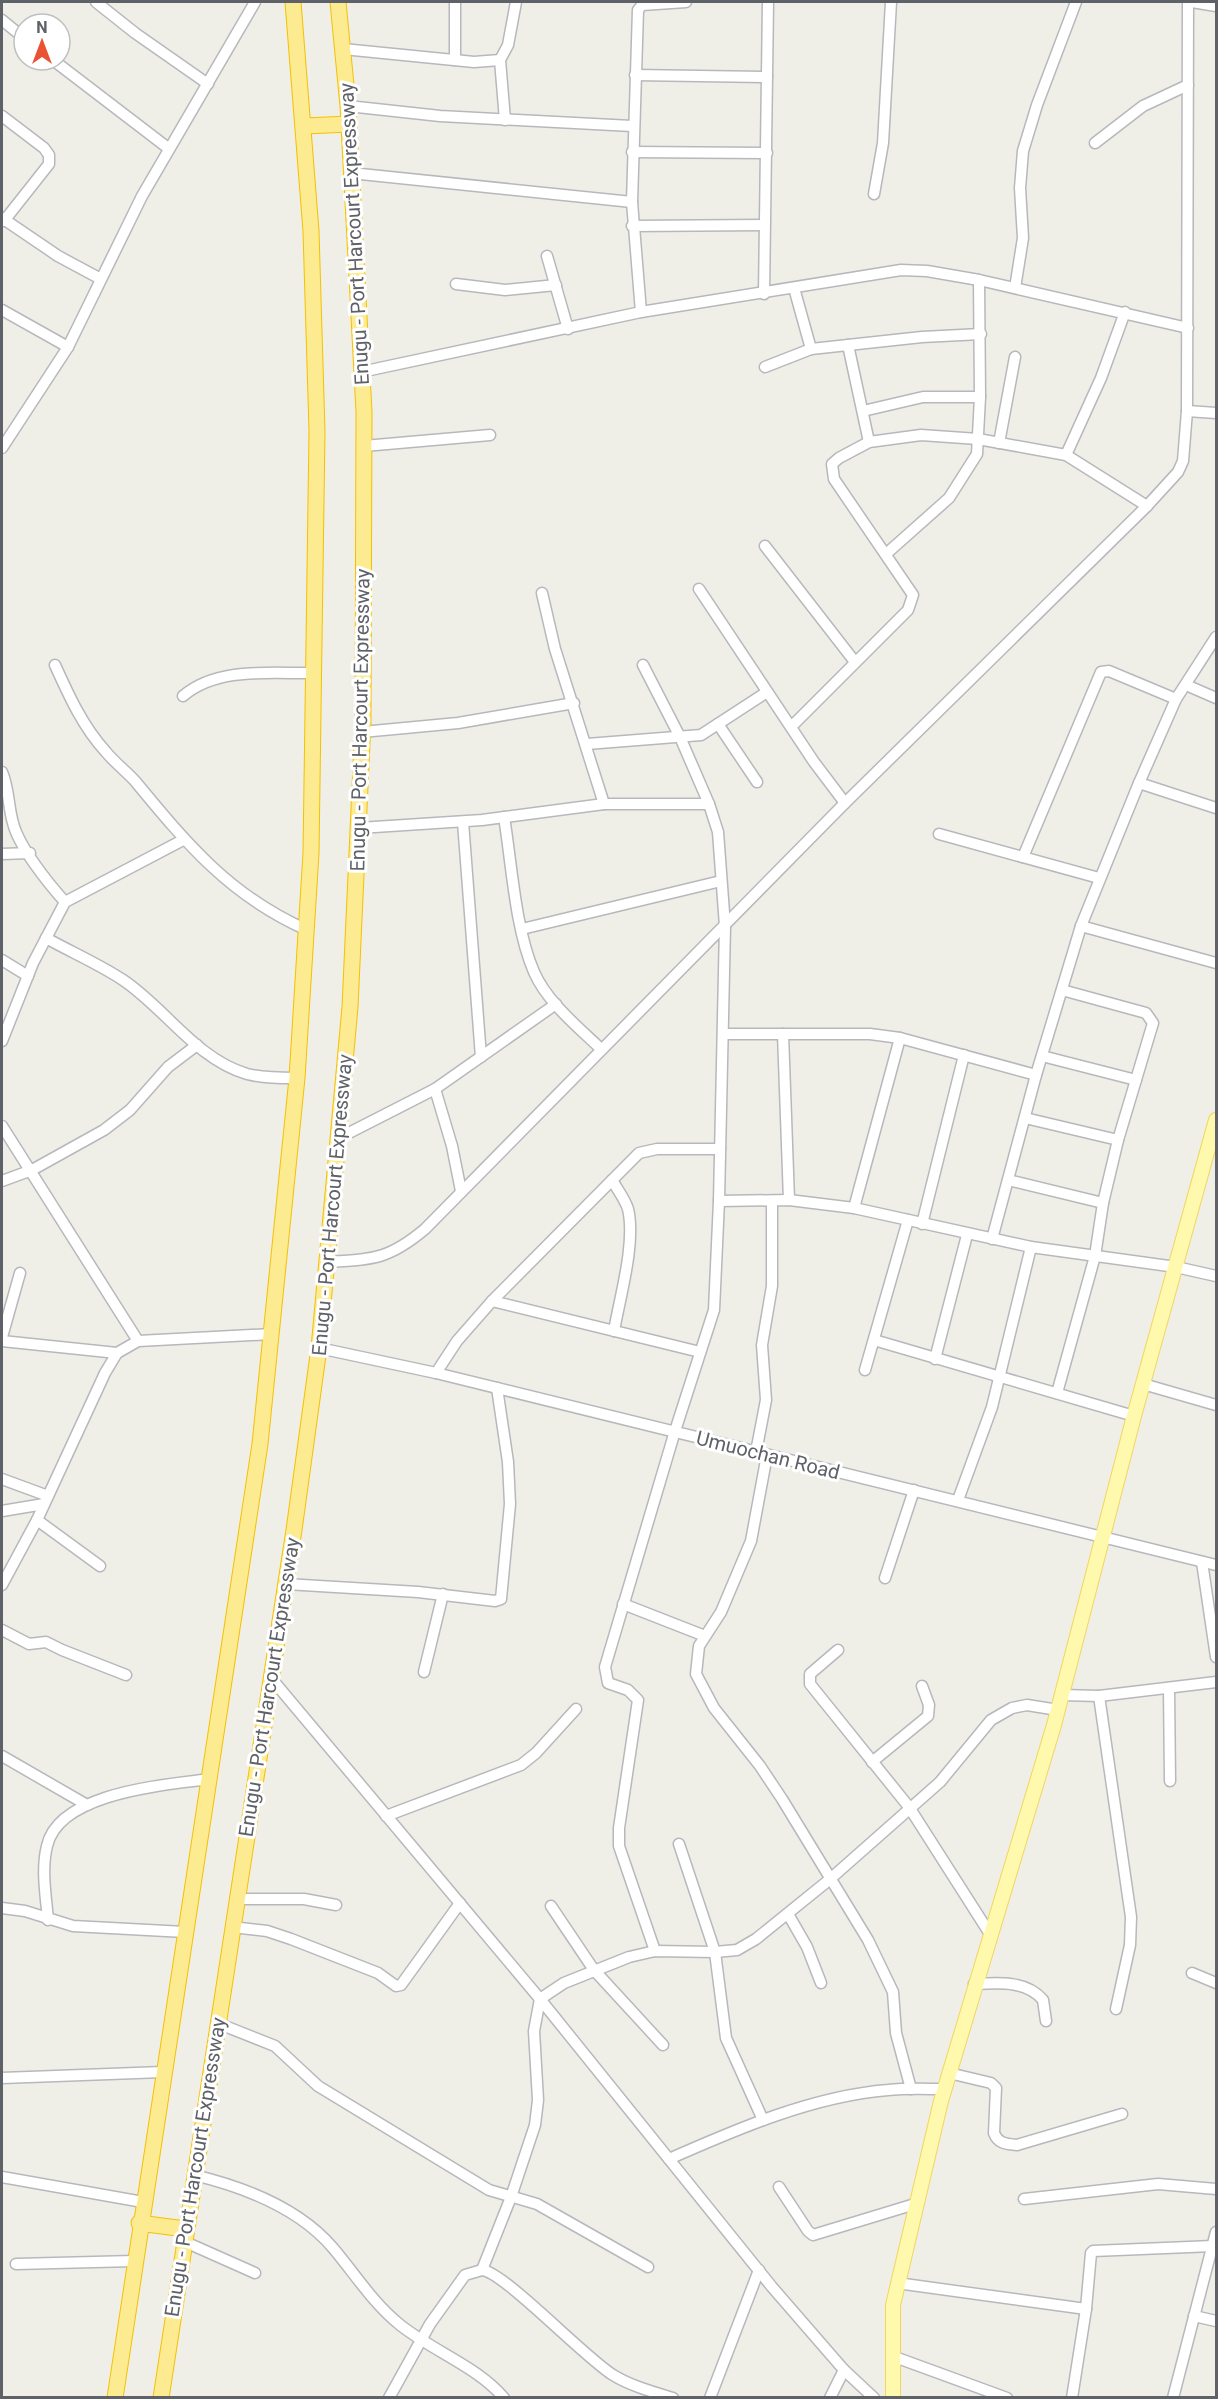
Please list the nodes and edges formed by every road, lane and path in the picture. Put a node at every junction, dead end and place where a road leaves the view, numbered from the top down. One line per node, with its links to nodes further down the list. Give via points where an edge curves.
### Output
1 (96, 2): 19 (street)
2 (255, 2): 19 (street)
3 (293, 2): 25 (highway)
4 (338, 2): 13 (highway, Enugu - Port Harcourt Expressway)
5 (455, 2): 14 (street)
6 (516, 2): 15 (street, via 508,45)
7 (686, 2): 17 (street, via 642,5 638,10)
8 (768, 2): 18 (street)
9 (891, 2): 32 (street, via 883,143)
10 (1076, 2): 43 (street, via 1023,151 1023,238)
11 (1190, 2): 12 (street); 20 (street)
12 (1216, 6)
13 (343, 50): 14 (street); 21 (highway, Enugu - Port Harcourt Expressway)
14 (455, 60): 15 (street)
15 (500, 60): 23 (street)
16 (69, 72): 28 (street)
17 (635, 75): 18 (street); 26 (street)
18 (766, 77): 30 (street)
19 (208, 84): 28 (street)
20 (1188, 85): 27 (street, via 1143,106); 48 (street)
21 (348, 106): 23 (street); 24 (highway, Enugu - Port Harcourt Expressway)
22 (2, 116): 34 (street, via 49,155 49,164)
23 (505, 120): 26 (street)
24 (349, 124): 25 (highway); 31 (highway, Enugu - Port Harcourt Expressway)
25 (305, 126): 77 (highway, via 317,431)
26 (632, 126): 29 (street)
27 (1095, 143)
28 (168, 148): 38 (street)
29 (632, 152): 30 (street); 33 (street)
30 (767, 153): 35 (street)
31 (351, 173): 33 (street); 56 (highway, Enugu - Port Harcourt Expressway)
32 (874, 194)
33 (632, 202): 36 (street)
34 (3, 220): 38 (street)
35 (764, 225): 36 (street); 44 (street)
36 (632, 226): 46 (street)
37 (547, 256): 41 (street)
38 (99, 278): 52 (street)
39 (979, 280): 42 (street, via 901,270); 43 (street); 50 (street)
40 (456, 284): 41 (street, via 505,290)
41 (556, 285): 49 (street)
42 (794, 288): 44 (street); 53 (street)
43 (1015, 288): 47 (street)
44 (764, 294): 46 (street)
45 (2, 310): 52 (street)
46 (641, 312): 49 (street)
47 (1125, 312): 48 (street); 67 (street)
48 (1188, 328): 59 (street)
49 (568, 329): 56 (street)
50 (981, 334): 51 (street); 57 (street)
51 (848, 345): 53 (street); 58 (street)
52 (68, 347): 66 (street)
53 (811, 349): 55 (street)
54 (1016, 357): 64 (street)
55 (765, 368)
56 (361, 372): 65 (highway, Enugu - Port Harcourt Expressway)
57 (980, 397): 58 (street, via 923,397); 62 (street)
58 (863, 411): 63 (street)
59 (1187, 411): 60 (street); 68 (street, via 1184,461)
60 (1216, 413)
61 (490, 435): 65 (street)
62 (978, 439): 63 (street, via 921,435); 64 (street); 70 (street, via 972,465 949,498)
63 (870, 442): 70 (street, via 838,458 831,471)
64 (999, 443): 67 (street)
65 (364, 446): 86 (highway, Enugu - Port Harcourt Expressway)
66 (2, 448)
67 (1066, 455): 68 (street)
68 (1147, 506): 92 (street)
69 (765, 546): 74 (street)
70 (885, 554): 74 (street, via 913,595 913,602)
71 (699, 589): 79 (street)
72 (542, 593): 83 (street, via 555,650)
73 (1216, 640): 78 (street)
74 (855, 662): 85 (street)
75 (55, 665): 100 (street, via 86,727)
76 (643, 665): 87 (street)
77 (315, 673): 80 (street, via 227,676 196,685); 110 (highway)
78 (1186, 685): 81 (street); 82 (street)
79 (767, 692): 84 (street); 85 (street)
80 (183, 696)
81 (1216, 698)
82 (1176, 699): 91 (street); 103 (street, via 1109,671 1101,672)
83 (574, 703): 86 (street, via 458,723); 88 (street)
84 (718, 724): 87 (street, via 701,735); 90 (street)
85 (791, 727): 92 (street)
86 (362, 732): 98 (highway, Enugu - Port Harcourt Expressway)
87 (680, 737): 88 (street); 94 (street)
88 (587, 744): 93 (street)
89 (2, 772): 101 (street, via 13,825)
90 (757, 782)
91 (1138, 783): 95 (street); 104 (street)
92 (845, 803): 107 (street)
93 (604, 804): 94 (street); 96 (street)
94 (709, 804): 105 (street, via 718,832)
95 (1216, 808)
96 (504, 817): 97 (street); 109 (street)
97 (463, 822): 98 (street); 125 (street)
98 (359, 828): 133 (highway, Enugu - Port Harcourt Expressway)
99 (939, 834): 103 (street)
100 (183, 840): 106 (street); 110 (street, via 232,886 282,919)
101 (30, 853): 102 (street); 106 (street, via 44,878)
102 (2, 854)
103 (1023, 857): 104 (street)
104 (1099, 878): 108 (street)
105 (721, 881): 107 (street); 109 (street)
106 (65, 902): 111 (street)
107 (725, 926): 117 (street); 122 (street)
108 (1081, 926): 113 (street); 115 (street)
109 (522, 929): 116 (street, via 534,974)
110 (307, 930): 127 (highway)
111 (46, 938): 114 (street); 121 (street, via 122,980)
112 (2, 960): 114 (street)
113 (1216, 963)
114 (28, 976): 120 (street)
115 (1062, 990): 124 (street); 128 (street, via 1150,1017 1152,1031)
116 (556, 1004): 122 (street); 125 (street)
117 (723, 1034): 118 (street); 135 (street)
118 (783, 1034): 119 (street, via 846,1032); 141 (street)
119 (900, 1038): 123 (street); 145 (street)
120 (2, 1041)
121 (197, 1045): 127 (street, via 245,1073); 136 (street, via 168,1067 130,1110 104,1130)
122 (601, 1049): 140 (street)
123 (964, 1055): 126 (street); 147 (street)
124 (1042, 1056): 126 (street); 128 (street)
125 (481, 1057): 129 (street)
126 (1036, 1075): 130 (street)
127 (297, 1078): 158 (highway)
128 (1136, 1080): 134 (street)
129 (435, 1089): 133 (street); 140 (street)
130 (1025, 1118): 134 (street); 138 (street)
131 (1216, 1120): 153 (main road)
132 (2, 1126): 136 (street)
133 (339, 1138): 152 (highway, Enugu - Port Harcourt Expressway)
134 (1118, 1140): 144 (street)
135 (720, 1149): 137 (street, via 647,1150); 142 (street)
136 (32, 1170): 139 (street); 161 (street)
137 (612, 1180): 156 (street); 157 (street, via 627,1207 630,1222)
138 (1008, 1180): 144 (street); 149 (street)
139 (2, 1181)
140 (460, 1191): 152 (street, via 404,1246 374,1259)
141 (789, 1200): 143 (street); 145 (street)
142 (719, 1201): 143 (street); 163 (street, via 714,1310)
143 (772, 1201): 175 (street, via 772,1286 762,1345 766,1400)
144 (1103, 1203): 151 (street)
145 (854, 1208): 146 (street)
146 (908, 1220): 147 (street); 160 (street)
147 (922, 1224): 148 (street)
148 (967, 1235): 149 (street); 165 (street)
149 (992, 1239): 150 (street)
150 (1031, 1247): 151 (street); 168 (street)
151 (1095, 1256): 153 (street); 171 (street)
152 (327, 1262): 162 (highway, Enugu - Port Harcourt Expressway)
153 (1176, 1267): 155 (street); 169 (main road)
154 (20, 1273): 159 (street)
155 (1216, 1276)
156 (492, 1301): 157 (street); 167 (street, via 457,1341)
157 (614, 1331): 163 (street)
158 (271, 1334): 161 (street); 207 (highway, via 260,1444)
159 (2, 1339): 164 (street)
160 (874, 1340): 165 (street); 166 (street)
161 (138, 1341): 164 (street)
162 (319, 1348): 167 (street, Umuochan Road); 187 (highway, Enugu - Port Harcourt Expressway)
163 (700, 1352): 174 (street)
164 (117, 1353): 178 (street)
165 (935, 1359): 168 (street)
166 (865, 1370)
167 (436, 1373): 170 (street, Umuochan Road)
168 (999, 1378): 171 (street); 179 (street)
169 (1143, 1384): 172 (street); 173 (main road)
170 (497, 1388): 174 (street, Umuochan Road); 189 (street, via 510,1504 501,1599)
171 (1056, 1394): 173 (street)
172 (1216, 1405)
173 (1134, 1416): 182 (main road)
174 (675, 1431): 175 (street, Umuochan Road); 190 (street)
175 (761, 1454): 177 (street, Umuochan Road); 192 (street, via 750,1541 721,1612)
176 (2, 1479): 178 (street)
177 (914, 1490): 179 (street, Umuochan Road); 186 (street)
178 (46, 1500): 180 (street); 181 (street)
179 (958, 1500): 182 (street, Umuochan Road)
180 (2, 1511)
181 (37, 1520): 185 (street); 188 (street)
182 (1102, 1538): 183 (street, Umuochan Road); 201 (main road)
183 (1202, 1562): 184 (street, Umuochan Road); 194 (street)
184 (1216, 1565)
185 (100, 1566)
186 (885, 1578)
187 (286, 1584): 189 (street); 197 (highway, Enugu - Port Harcourt Expressway)
188 (2, 1585)
189 (443, 1594): 195 (street)
190 (623, 1604): 192 (street); 224 (street, via 605,1667 608,1683 634,1694 638,1706 619,1828 620,1846)
191 (2, 1630): 196 (street, via 29,1644 53,1644)
192 (705, 1636): 213 (street, via 695,1661 699,1680 714,1708 782,1799)
193 (838, 1650): 206 (street, via 810,1674 810,1684)
194 (1216, 1657)
195 (424, 1672)
196 (126, 1675)
197 (271, 1678): 211 (street); 214 (highway, Enugu - Port Harcourt Expressway)
198 (1216, 1682): 200 (street)
199 (922, 1686): 206 (street, via 929,1705 928,1716)
200 (1169, 1688): 202 (street); 208 (street)
201 (1062, 1695): 202 (street); 204 (main road)
202 (1099, 1696): 232 (street, via 1131,1917 1130,1945)
203 (576, 1710): 211 (street, via 521,1765)
204 (1058, 1710): 210 (street, via 1028,1705 1001,1713 940,1782); 223 (main road)
205 (2, 1756): 209 (street)
206 (872, 1762): 210 (street)
207 (210, 1779): 209 (street, via 142,1788); 222 (highway)
208 (1170, 1781)
209 (87, 1805): 220 (street, via 59,1823 47,1845 44,1872)
210 (909, 1808): 213 (street); 223 (street)
211 (386, 1816): 215 (street)
212 (679, 1844): 225 (street)
213 (829, 1880): 219 (street); 239 (street, via 868,1940 891,1987 896,2033)
214 (236, 1899): 216 (street, via 304,1899); 221 (highway, Enugu - Port Harcourt Expressway)
215 (460, 1903): 221 (street, via 423,1956 396,1986 378,1973 291,1939 267,1931); 231 (street)
216 (336, 1905)
217 (551, 1906): 226 (street)
218 (2, 1908): 220 (street)
219 (788, 1914): 225 (street, via 737,1950); 228 (street)
220 (48, 1920): 222 (street, via 73,1926)
221 (232, 1927): 234 (highway, Enugu - Port Harcourt Expressway)
222 (185, 1932): 236 (highway)
223 (990, 1934): 230 (main road)
224 (655, 1951): 225 (street); 226 (street)
225 (715, 1952): 242 (street, via 726,2038)
226 (594, 1970): 231 (street); 235 (street)
227 (1192, 1973): 229 (street)
228 (821, 1983)
229 (1216, 1983)
230 (974, 1984): 233 (street, via 1012,1984 1039,1994); 237 (main road)
231 (540, 1999): 243 (street); 248 (street, via 534,2031 537,2112)
232 (1116, 2009)
233 (1046, 2021)
234 (217, 2022): 244 (highway, Enugu - Port Harcourt Expressway); 248 (street, via 275,2046 318,2086 489,2190)
235 (663, 2045)
236 (163, 2072): 238 (street); 250 (highway)
237 (949, 2073): 240 (main road); 241 (street, via 991,2083 996,2088 994,2133 1005,2144 1017,2145)
238 (2, 2078)
239 (911, 2089): 240 (street); 242 (street, via 840,2097)
240 (944, 2090): 251 (main road)
241 (1122, 2114)
242 (763, 2120): 243 (street)
243 (669, 2160): 260 (street)
244 (194, 2175): 254 (highway, Enugu - Port Harcourt Expressway); 266 (street, via 225,2182 313,2227 384,2311)
245 (2, 2177): 250 (street)
246 (779, 2187): 251 (street, via 813,2235)
247 (1216, 2189): 249 (street, via 1158,2184)
248 (511, 2197): 258 (street, via 537,2204); 259 (street)
249 (1024, 2199)
250 (143, 2202): 252 (highway)
251 (915, 2204): 262 (main road)
252 (139, 2223): 254 (highway); 256 (highway)
253 (1216, 2232): 255 (street)
254 (184, 2235): 261 (street); 270 (highway, Enugu - Port Harcourt Expressway)
255 (1213, 2246): 263 (street, via 1093,2251 1089,2256); 264 (street)
256 (134, 2261): 257 (street); 269 (highway)
257 (16, 2264)
258 (648, 2267)
259 (482, 2270): 266 (street, via 465,2275); 273 (street, via 501,2278 581,2352 614,2376)
260 (759, 2270): 268 (street); 274 (street)
261 (255, 2273)
262 (897, 2283): 263 (street); 267 (main road)
263 (1086, 2309): 279 (street)
264 (1194, 2316): 265 (street); 280 (street)
265 (1216, 2321)
266 (422, 2339): 271 (street); 272 (street, via 489,2382)
267 (892, 2356): 277 (main road); 278 (street)
268 (844, 2370): 275 (street); 276 (street)
269 (115, 2397)
270 (161, 2397)
271 (389, 2397)
272 (504, 2397)
273 (673, 2397)
274 (710, 2397)
275 (830, 2397)
276 (874, 2397)
277 (892, 2397)
278 (1007, 2397)
279 (1072, 2397)
280 (1173, 2397)

